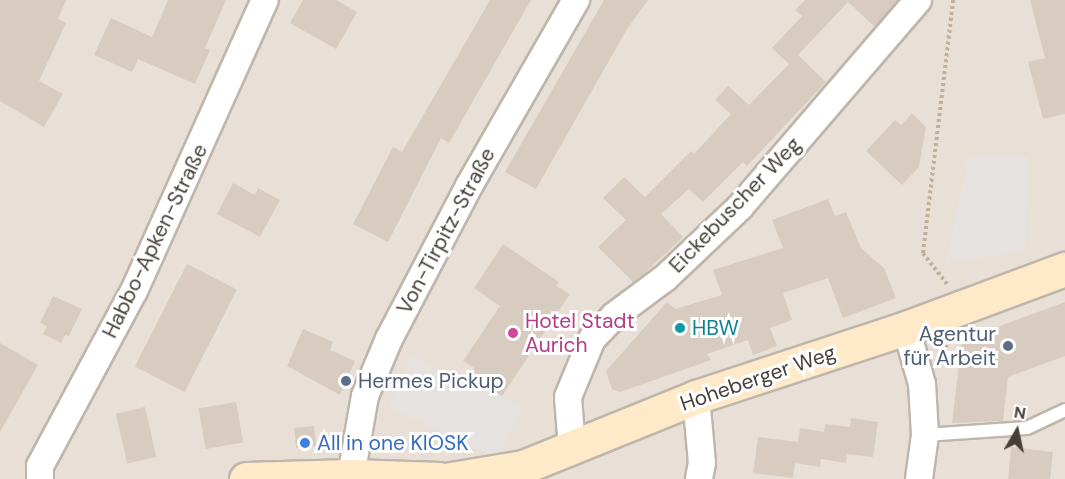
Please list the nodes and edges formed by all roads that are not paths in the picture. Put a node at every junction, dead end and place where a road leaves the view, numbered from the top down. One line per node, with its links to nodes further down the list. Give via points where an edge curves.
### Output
1 (265, 0): 12 (street, Habbo-Apken-Straße, via 134,291 40,466)
2 (576, 0): 10 (street, Von-Tirpitz-Straße, via 469,186 389,339 364,396)
3 (918, 0): 9 (street, Eickebuscher Weg, via 740,207 665,278 614,316 592,339 568,397)
4 (1065, 269): 5 (street, Hoheberger Weg)
5 (906, 328): 6 (street, Hoheberger Weg); 8 (street, via 922,384)
6 (696, 397): 9 (street, Hoheberger Weg); 15 (street, via 702,463)
7 (1065, 410): 8 (lane, via 1027,428)
8 (925, 435): 16 (street)
9 (572, 449): 14 (street, Hoheberger Weg, via 523,467)
10 (351, 476): 11 (street); 13 (street)
11 (255, 478)
12 (40, 479)
13 (439, 479)
14 (451, 479)
15 (699, 479)
16 (919, 479)

